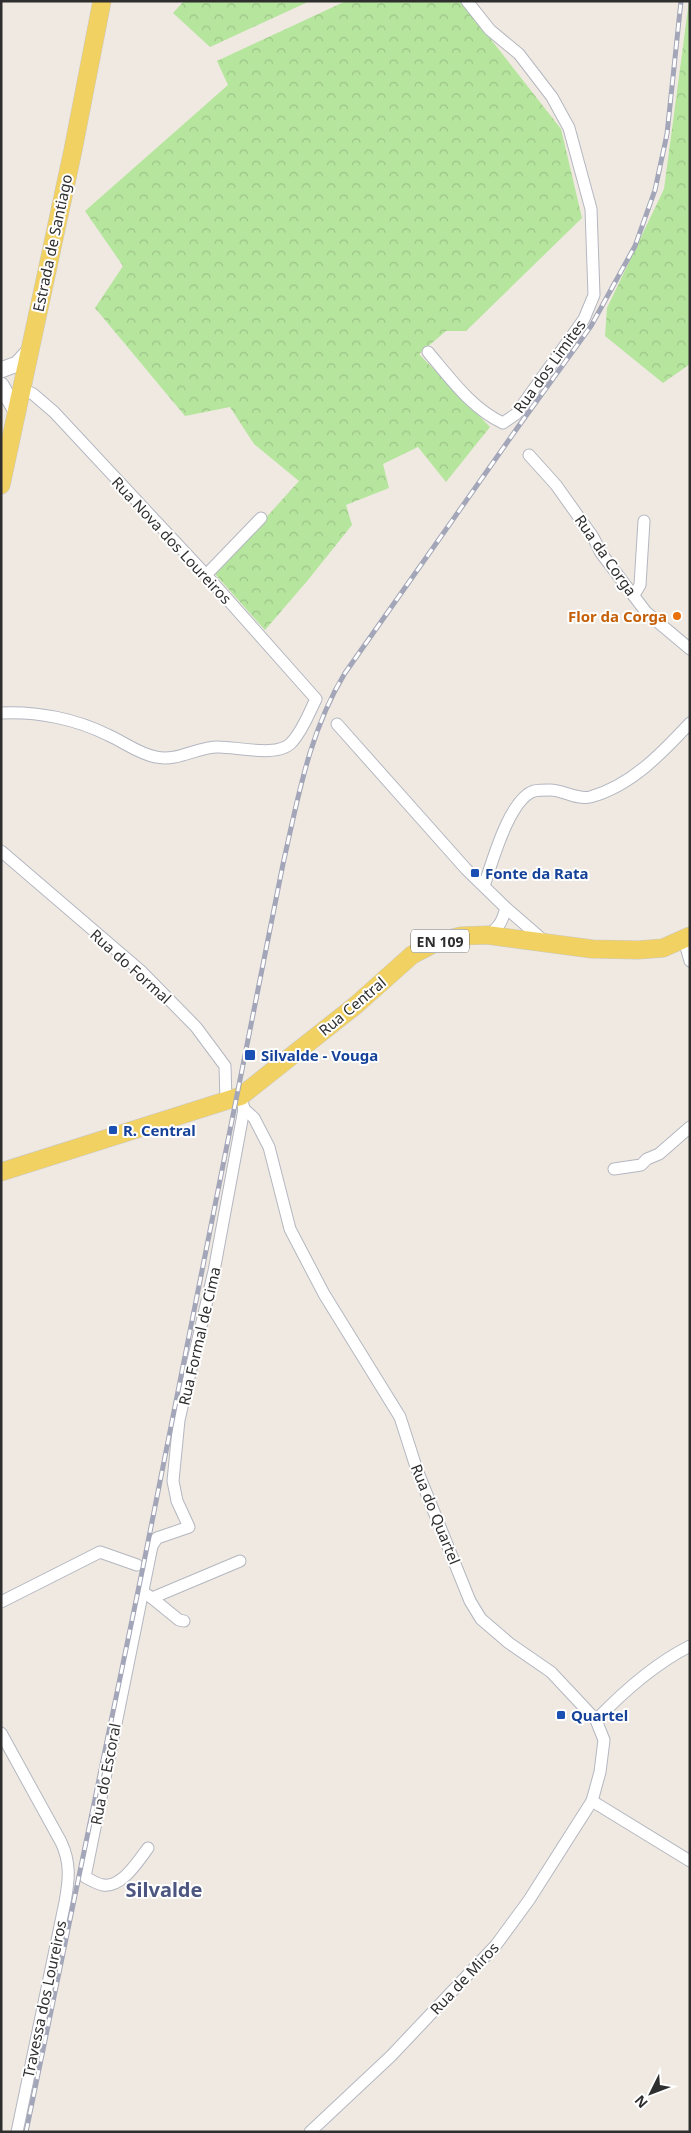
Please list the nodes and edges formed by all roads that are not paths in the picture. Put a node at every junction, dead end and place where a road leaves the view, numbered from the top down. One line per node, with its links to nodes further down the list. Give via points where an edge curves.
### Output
1 (102, 1): 3 (main road, Estrada de Santiago)
2 (467, 1): 4 (street, Rua dos Limites, via 490,30 519,54 552,97 569,128 591,210 594,295 584,320 516,414 503,423 489,417 464,394)
3 (29, 351): 5 (main road); 7 (main road, Estrada de Santiago)
4 (428, 352)
5 (2, 374): 7 (main road, via 15,374)
6 (1, 385): 8 (main road)
7 (21, 388): 8 (main road, Estrada de Santiago); 13 (street, Rua Nova dos Loureiros, via 54,412)
8 (16, 413): 10 (main road, Estrada de Santiago)
9 (529, 455): 14 (street, Rua da Corga, via 556,485 601,553)
10 (1, 485)
11 (261, 518): 13 (street)
12 (644, 521): 14 (street, via 640,585)
13 (206, 574): 16 (street, Rua Nova dos Loureiros, via 316,699 297,736 284,749 214,747 173,758 157,758 82,724 37,714)
14 (634, 595): 15 (street, Rua da Corga, via 646,612)
15 (690, 649)
16 (1, 713)
17 (690, 723): 20 (street, via 644,768 607,792 587,797 551,790 533,791 515,808 507,822)
18 (338, 724): 20 (street, via 407,805)
19 (1, 851): 26 (street, Rua do Formal, via 142,972 196,1027 225,1066)
20 (484, 886): 21 (street)
21 (506, 908): 22 (street, via 502,923); 24 (street)
22 (487, 935): 24 (main road, Rua Central / EN 109); 26 (main road, Rua Central / EN 109, via 461,936 436,942 412,955)
23 (688, 939): 24 (main road, Rua Central / EN 109, via 663,948 638,950 592,949); 25 (street)
24 (546, 942)
25 (690, 961)
26 (237, 1102): 29 (main road, Rua Central / EN 109); 30 (street, Rua Formal de Cima, via 214,1271 179,1420 173,1481 177,1501 189,1527); 37 (street, Rua do Quartel, via 254,1118 269,1147 290,1229 324,1294 400,1417 417,1470 470,1601 481,1619 551,1672)
27 (690, 1127): 28 (street, via 641,1165)
28 (614, 1168)
29 (1, 1172)
30 (157, 1538): 33 (street, Rua do Escoral, via 152,1546)
31 (240, 1561): 33 (street)
32 (137, 1565): 34 (street, via 100,1552)
33 (147, 1595): 35 (street); 40 (street, Rua do Escoral, via 85,1877 103,1885 112,1885 122,1879)
34 (1, 1602)
35 (184, 1621)
36 (690, 1646): 37 (street, via 654,1668)
37 (596, 1720): 39 (street, Rua do Quartel, via 604,1740)
38 (1, 1733): 42 (street, Travessa dos Loureiros, via 68,1855 70,1866)
39 (592, 1801): 41 (street); 43 (street, Rua de Miros, via 529,1900 496,1944 391,2056)
40 (148, 1848)
41 (690, 1861)
42 (17, 2132)
43 (310, 2132)

